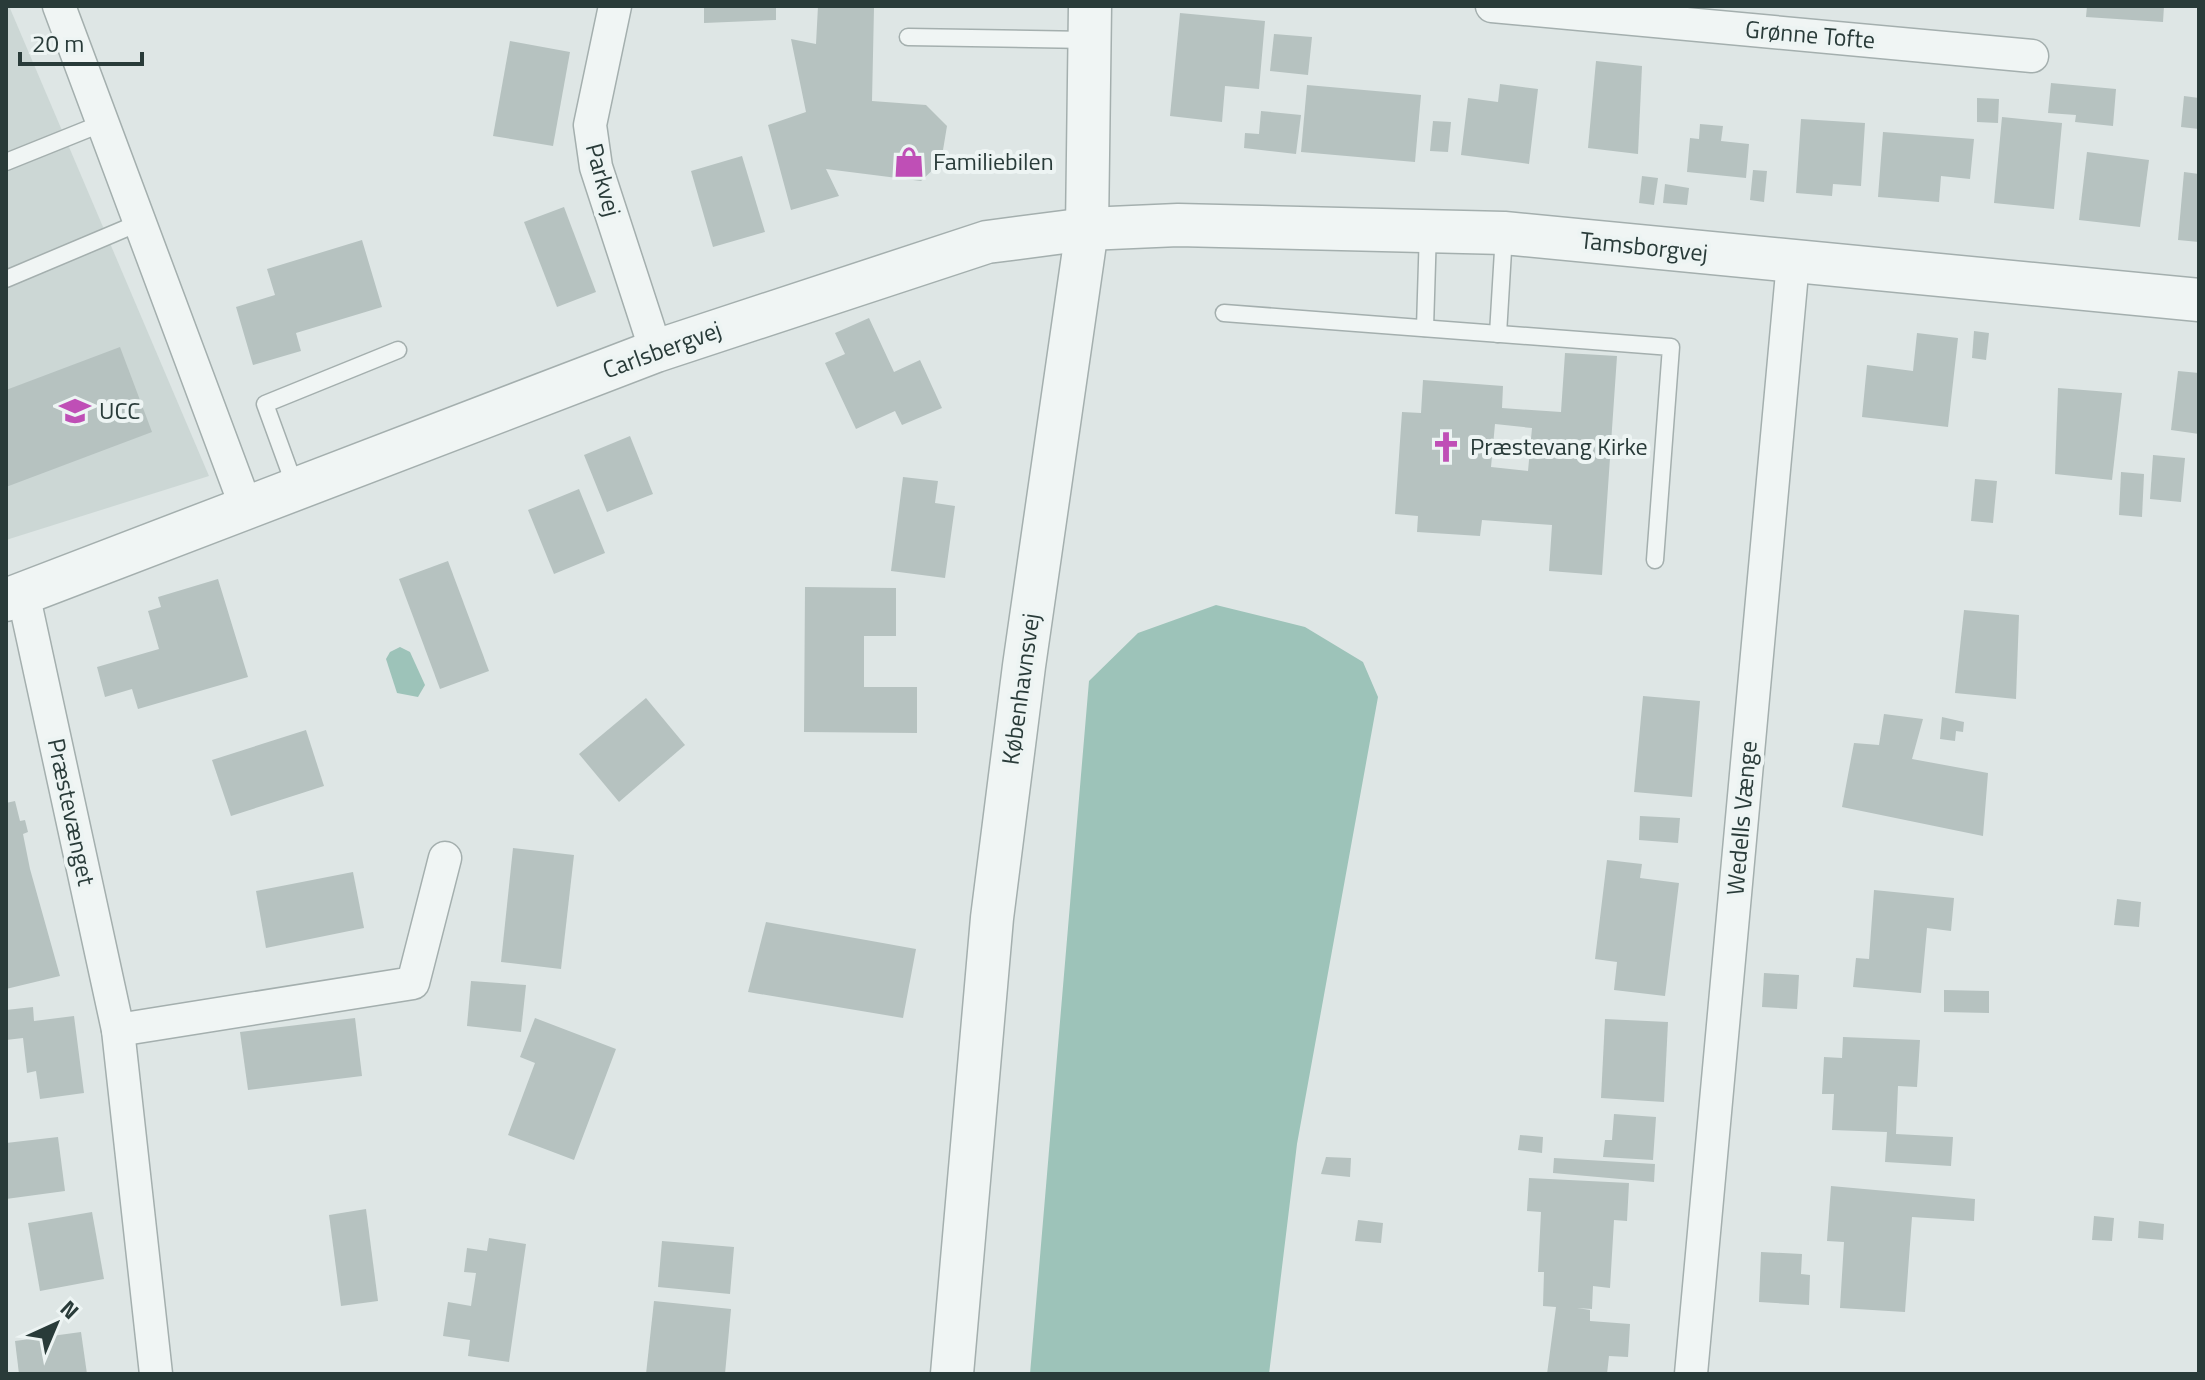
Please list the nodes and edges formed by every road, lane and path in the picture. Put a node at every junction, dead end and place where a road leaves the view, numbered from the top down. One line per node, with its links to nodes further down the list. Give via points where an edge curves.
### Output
1 (59, 6): 7 (street)
2 (615, 6): 20 (street, Parkvej, via 590,125 596,167)
3 (1492, 6): 6 (street, Grønne Tofte)
4 (1090, 23): 5 (lane); 10 (street, Københavnsvej)
5 (908, 37)
6 (2032, 56)
7 (103, 123): 8 (lane); 9 (street)
8 (6, 162)
9 (141, 222): 14 (lane); 22 (street)
10 (1087, 229): 11 (street, Tamsborgvej); 20 (street, Carlsbergvej, via 972,244); 28 (street, Københavnsvej, via 992,918)
11 (1428, 229): 12 (street, Tamsborgvej); 17 (lane)
12 (1504, 233): 13 (street, Tamsborgvej); 18 (lane)
13 (1793, 262): 15 (street, Tamsborgvej); 29 (street, Wedells Vænge)
14 (6, 279)
15 (2199, 300)
16 (1224, 313): 17 (lane)
17 (1425, 328): 18 (lane)
18 (1498, 334): 23 (lane, via 1671,347)
19 (398, 350): 21 (lane, via 265,404)
20 (656, 351): 21 (street, Carlsbergvej)
21 (296, 489): 22 (street, Carlsbergvej)
22 (246, 507): 24 (street, Carlsbergvej)
23 (1655, 560)
24 (15, 597): 26 (street, Præstevænget)
25 (445, 858): 26 (street, via 413,983)
26 (118, 1030): 27 (street, Præstevænget)
27 (156, 1374)
28 (952, 1374)
29 (1691, 1374)

